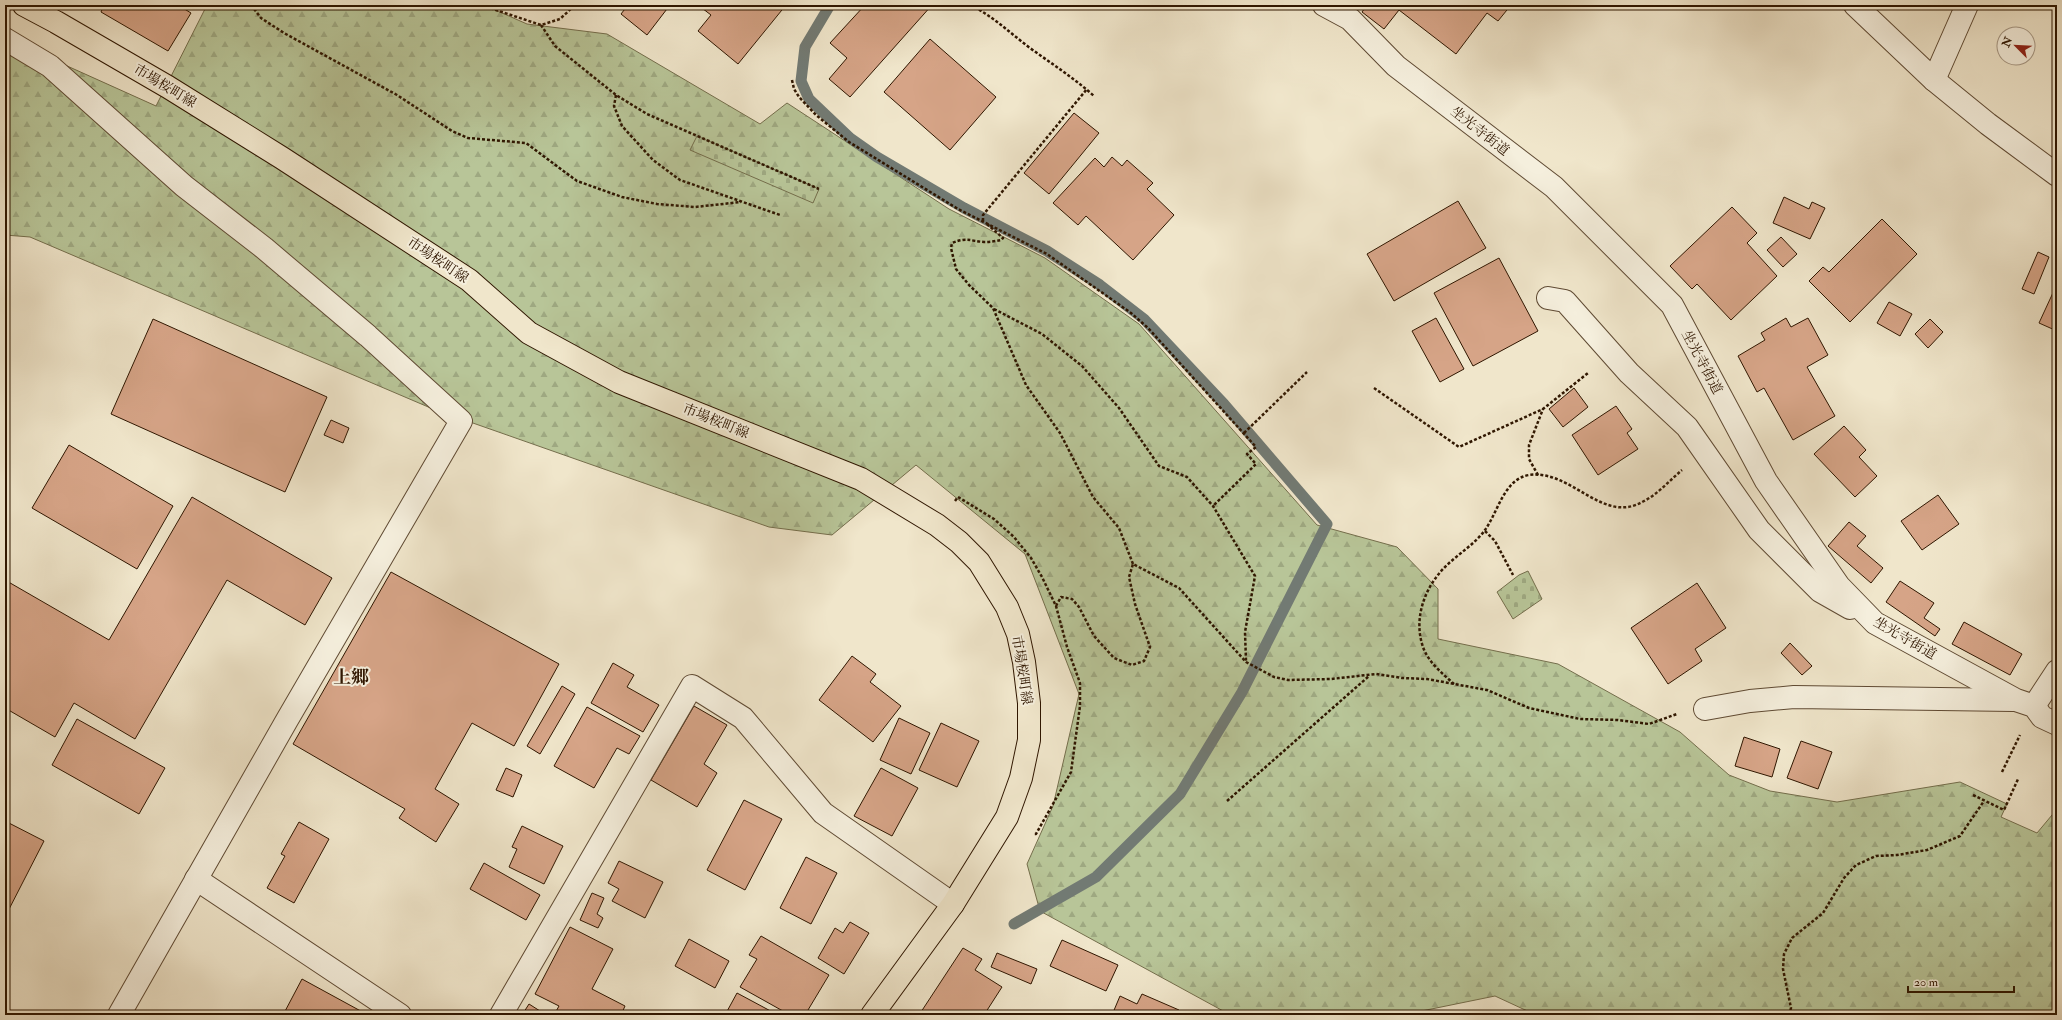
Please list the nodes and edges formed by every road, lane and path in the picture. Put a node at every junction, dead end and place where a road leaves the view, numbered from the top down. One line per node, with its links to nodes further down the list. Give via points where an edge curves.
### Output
1 (24, 5): 54 (main road, 市場桜町線, via 168,87 289,162 469,280 529,333 619,382 862,479 931,521 980,562 1007,607 1018,634 1029,703 1029,740 1021,778 1007,817)
2 (251, 5): 18 (path, via 262,18 284,32 468,138 526,143 577,181 622,197 657,204 695,207)
3 (481, 5): 9 (path)
4 (574, 5): 9 (path, via 560,19)
5 (970, 5): 13 (path, via 986,13)
6 (1324, 5): 37 (street, 坐光寺街道, via 1350,20 1396,66 1554,187 1672,306 1766,481 1839,586)
7 (1855, 5): 12 (street)
8 (1967, 5): 12 (street)
9 (541, 25): 14 (path, via 555,46)
10 (5, 39): 53 (street, via 50,66 184,186 264,248 368,336 461,421)
11 (792, 80): 20 (path, via 799,97 816,115 849,142 958,209)
12 (1934, 80): 16 (street, via 1988,124)
13 (1087, 89): 15 (path); 20 (path, via 983,215)
14 (616, 95): 17 (path, via 647,114); 18 (path, via 614,106 622,126 653,160 680,180)
15 (1094, 96)
16 (2057, 174)
17 (819, 189)
18 (741, 202): 19 (path)
19 (780, 215)
20 (983, 221): 22 (path, via 1003,238 984,242 962,239 952,243 951,248 956,268 969,285); 27 (path, via 1047,254 1131,312)
21 (1548, 298): 23 (street, via 1565,301)
22 (993, 308): 32 (path, via 1042,334 1082,366 1119,408 1159,466 1187,477); 34 (path, via 1026,385 1060,432 1093,497 1119,528)
23 (1612, 354): 26 (path); 28 (street, via 1628,373 1687,427)
24 (1307, 372): 27 (path)
25 (1374, 388): 26 (path, via 1459,448)
26 (1544, 409): 29 (path, via 1529,445 1529,459)
27 (1244, 433): 32 (path, via 1256,447 1247,454 1256,464)
28 (1705, 451): 29 (path, via 1644,501 1627,508 1612,507 1566,481 1546,474); 37 (street, via 1759,530 1820,590)
29 (1538, 475): 33 (path, via 1528,475 1514,482 1503,496)
30 (951, 504): 31 (path, via 958,497)
31 (968, 504)
32 (1213, 506): 38 (path, via 1255,576 1245,632)
33 (1485, 531): 35 (path, via 1495,541); 41 (path, via 1430,584 1419,621 1423,648 1437,668)
34 (1133, 564): 36 (path, via 1129,577 1135,604 1150,647 1144,661 1132,665 1114,658 1094,636 1072,599 1061,597); 38 (path, via 1179,588)
35 (1513, 575)
36 (1056, 606)
37 (1875, 623): 43 (street, 坐光寺街道)
38 (1247, 663): 40 (path, via 1274,677 1288,680)
39 (2057, 671): 43 (street)
40 (1369, 675): 41 (path, via 1427,679); 49 (path)
41 (1454, 684): 42 (path, via 1487,690 1529,708 1580,719 1649,724 1680,713)
42 (1705, 708): 43 (street, via 1794,697)
43 (2037, 712): 44 (street)
44 (2057, 740)
45 (2014, 748): 46 (path)
46 (2002, 772)
47 (2018, 779): 50 (path, via 2004,810)
48 (1973, 795): 50 (path)
49 (1227, 801)
50 (1984, 801): 59 (path, via 1960,836 1927,850 1876,856 1856,865 1844,878 1823,913 1792,938 1784,954 1783,969 1791,1008)
51 (1044, 821): 52 (path, via 1036,834)
52 (1028, 833)
53 (196, 879): 55 (street); 56 (street)
54 (953, 904): 57 (street, via 823,813 743,718 692,686); 58 (main road, 市場桜町線)
55 (119, 1015)
56 (400, 1015)
57 (501, 1015)
58 (872, 1015)
59 (1789, 1015)

